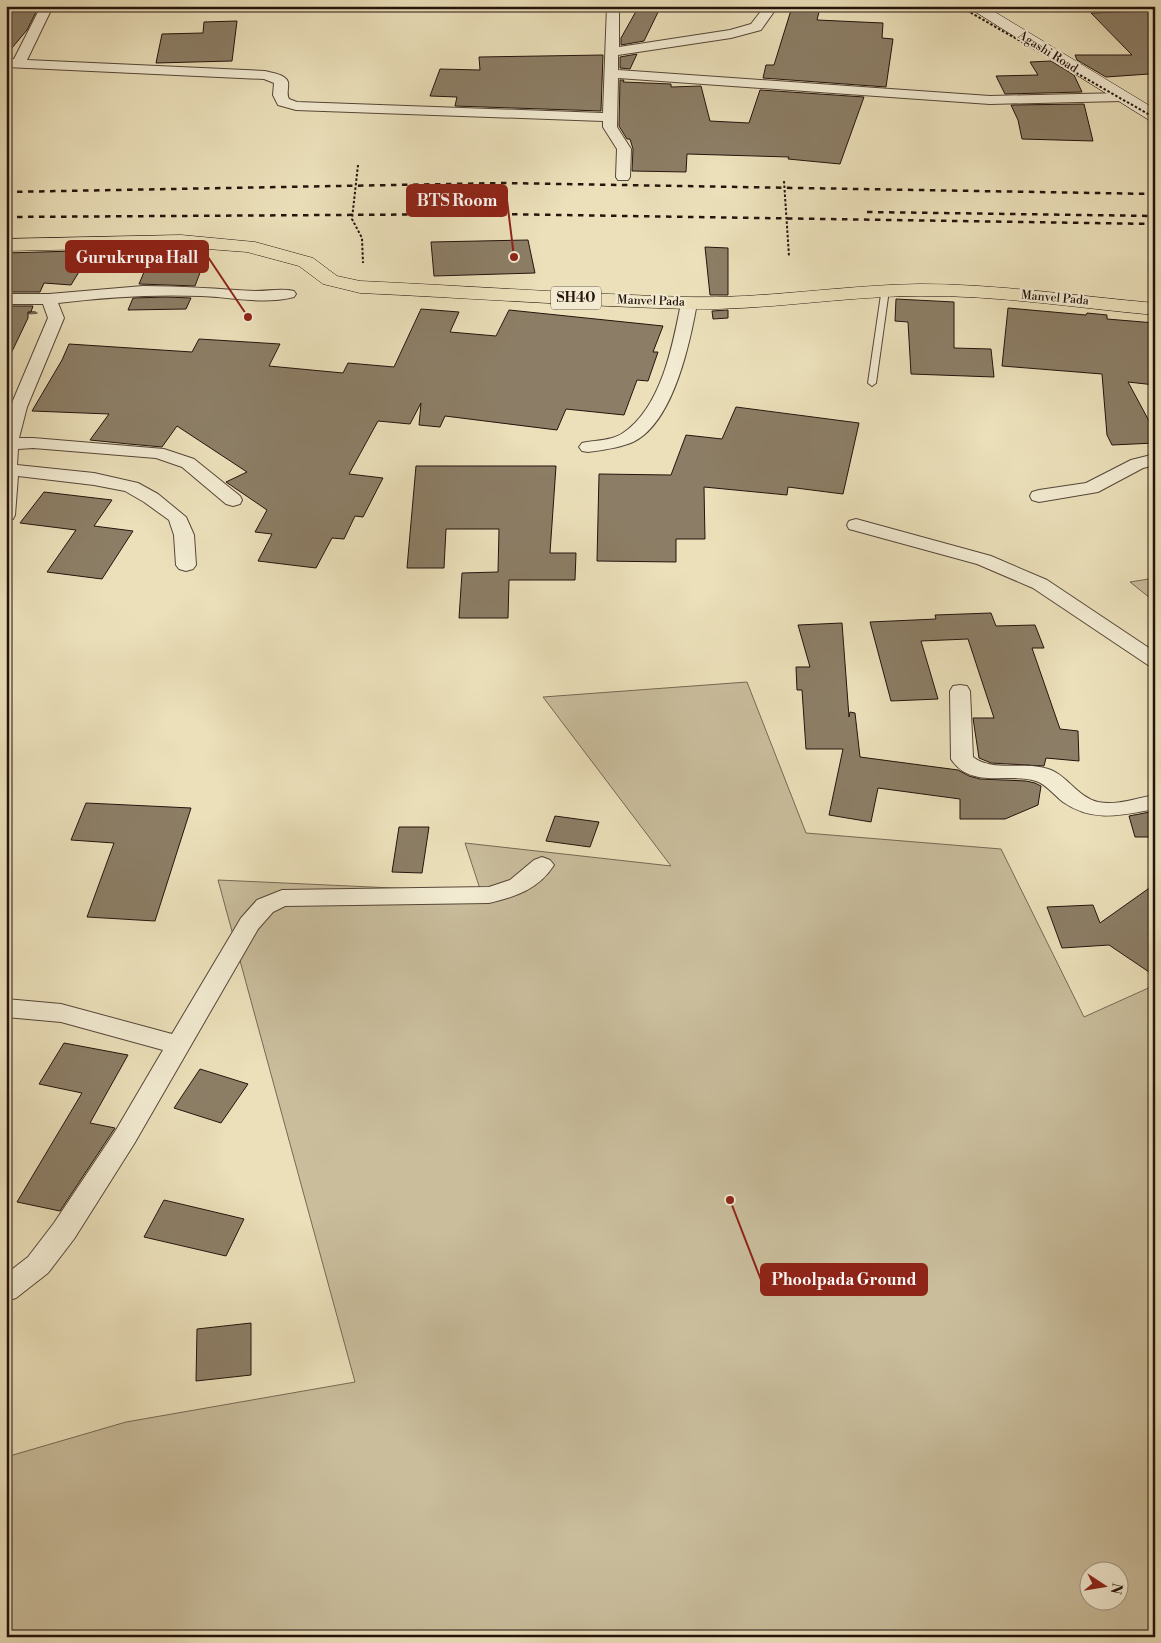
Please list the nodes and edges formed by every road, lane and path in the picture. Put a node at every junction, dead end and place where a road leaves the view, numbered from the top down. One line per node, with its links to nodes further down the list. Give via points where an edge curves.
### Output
1 (47, 6): 7 (street)
2 (613, 6): 6 (street)
3 (772, 6): 6 (street, via 756,27 732,34)
4 (959, 6): 11 (path, bridge)
5 (974, 6): 9 (street, Agashi Road)
6 (611, 52): 8 (street)
7 (12, 63): 10 (street, via 265,75 281,82 283,102 305,107)
8 (613, 74): 9 (street, via 990,100); 10 (street)
9 (1122, 97): 11 (street, Agashi Road)
10 (611, 117): 13 (street, via 610,126 624,149)
11 (1155, 117)
12 (358, 165): 17 (path, bridge, via 352,219 362,238)
13 (623, 177)
14 (784, 181): 16 (path, bridge)
15 (6, 245): 22 (main road, Manvel Pada / SH40, via 181,241 248,246 306,262 330,280 360,287)
16 (789, 256)
17 (363, 263)
18 (885, 290): 22 (main road, Manvel Pada / SH40); 23 (main road, Manvel Pada / SH40, via 998,293); 24 (lane)
19 (288, 294): 21 (street, via 264,296 150,291)
20 (6, 299): 21 (street)
21 (49, 299): 25 (street, via 56,318 45,349 24,389)
22 (689, 303): 26 (street, via 672,372 653,413 628,438)
23 (1155, 309)
24 (872, 383)
25 (9, 444): 28 (street); 30 (street, via 158,453 188,463)
26 (588, 447)
27 (1155, 459): 29 (street, via 1137,464 1091,488)
28 (7, 469): 31 (street, via 9,503); 33 (street, via 94,479 131,487 177,517 184,535)
29 (1039, 496)
30 (232, 500)
31 (6, 515)
32 (856, 525): 34 (street, via 984,560 1040,584)
33 (186, 565)
34 (1155, 661)
35 (960, 691): 36 (street, via 962,759 969,766 986,771 1046,776 1080,803 1098,809)
36 (1155, 802)
37 (542, 865): 39 (street, via 527,882 489,895 282,898 265,906 249,924)
38 (6, 1008): 39 (street, via 61,1014)
39 (180, 1045): 40 (street, via 64,1231 38,1265)
40 (6, 1290)

